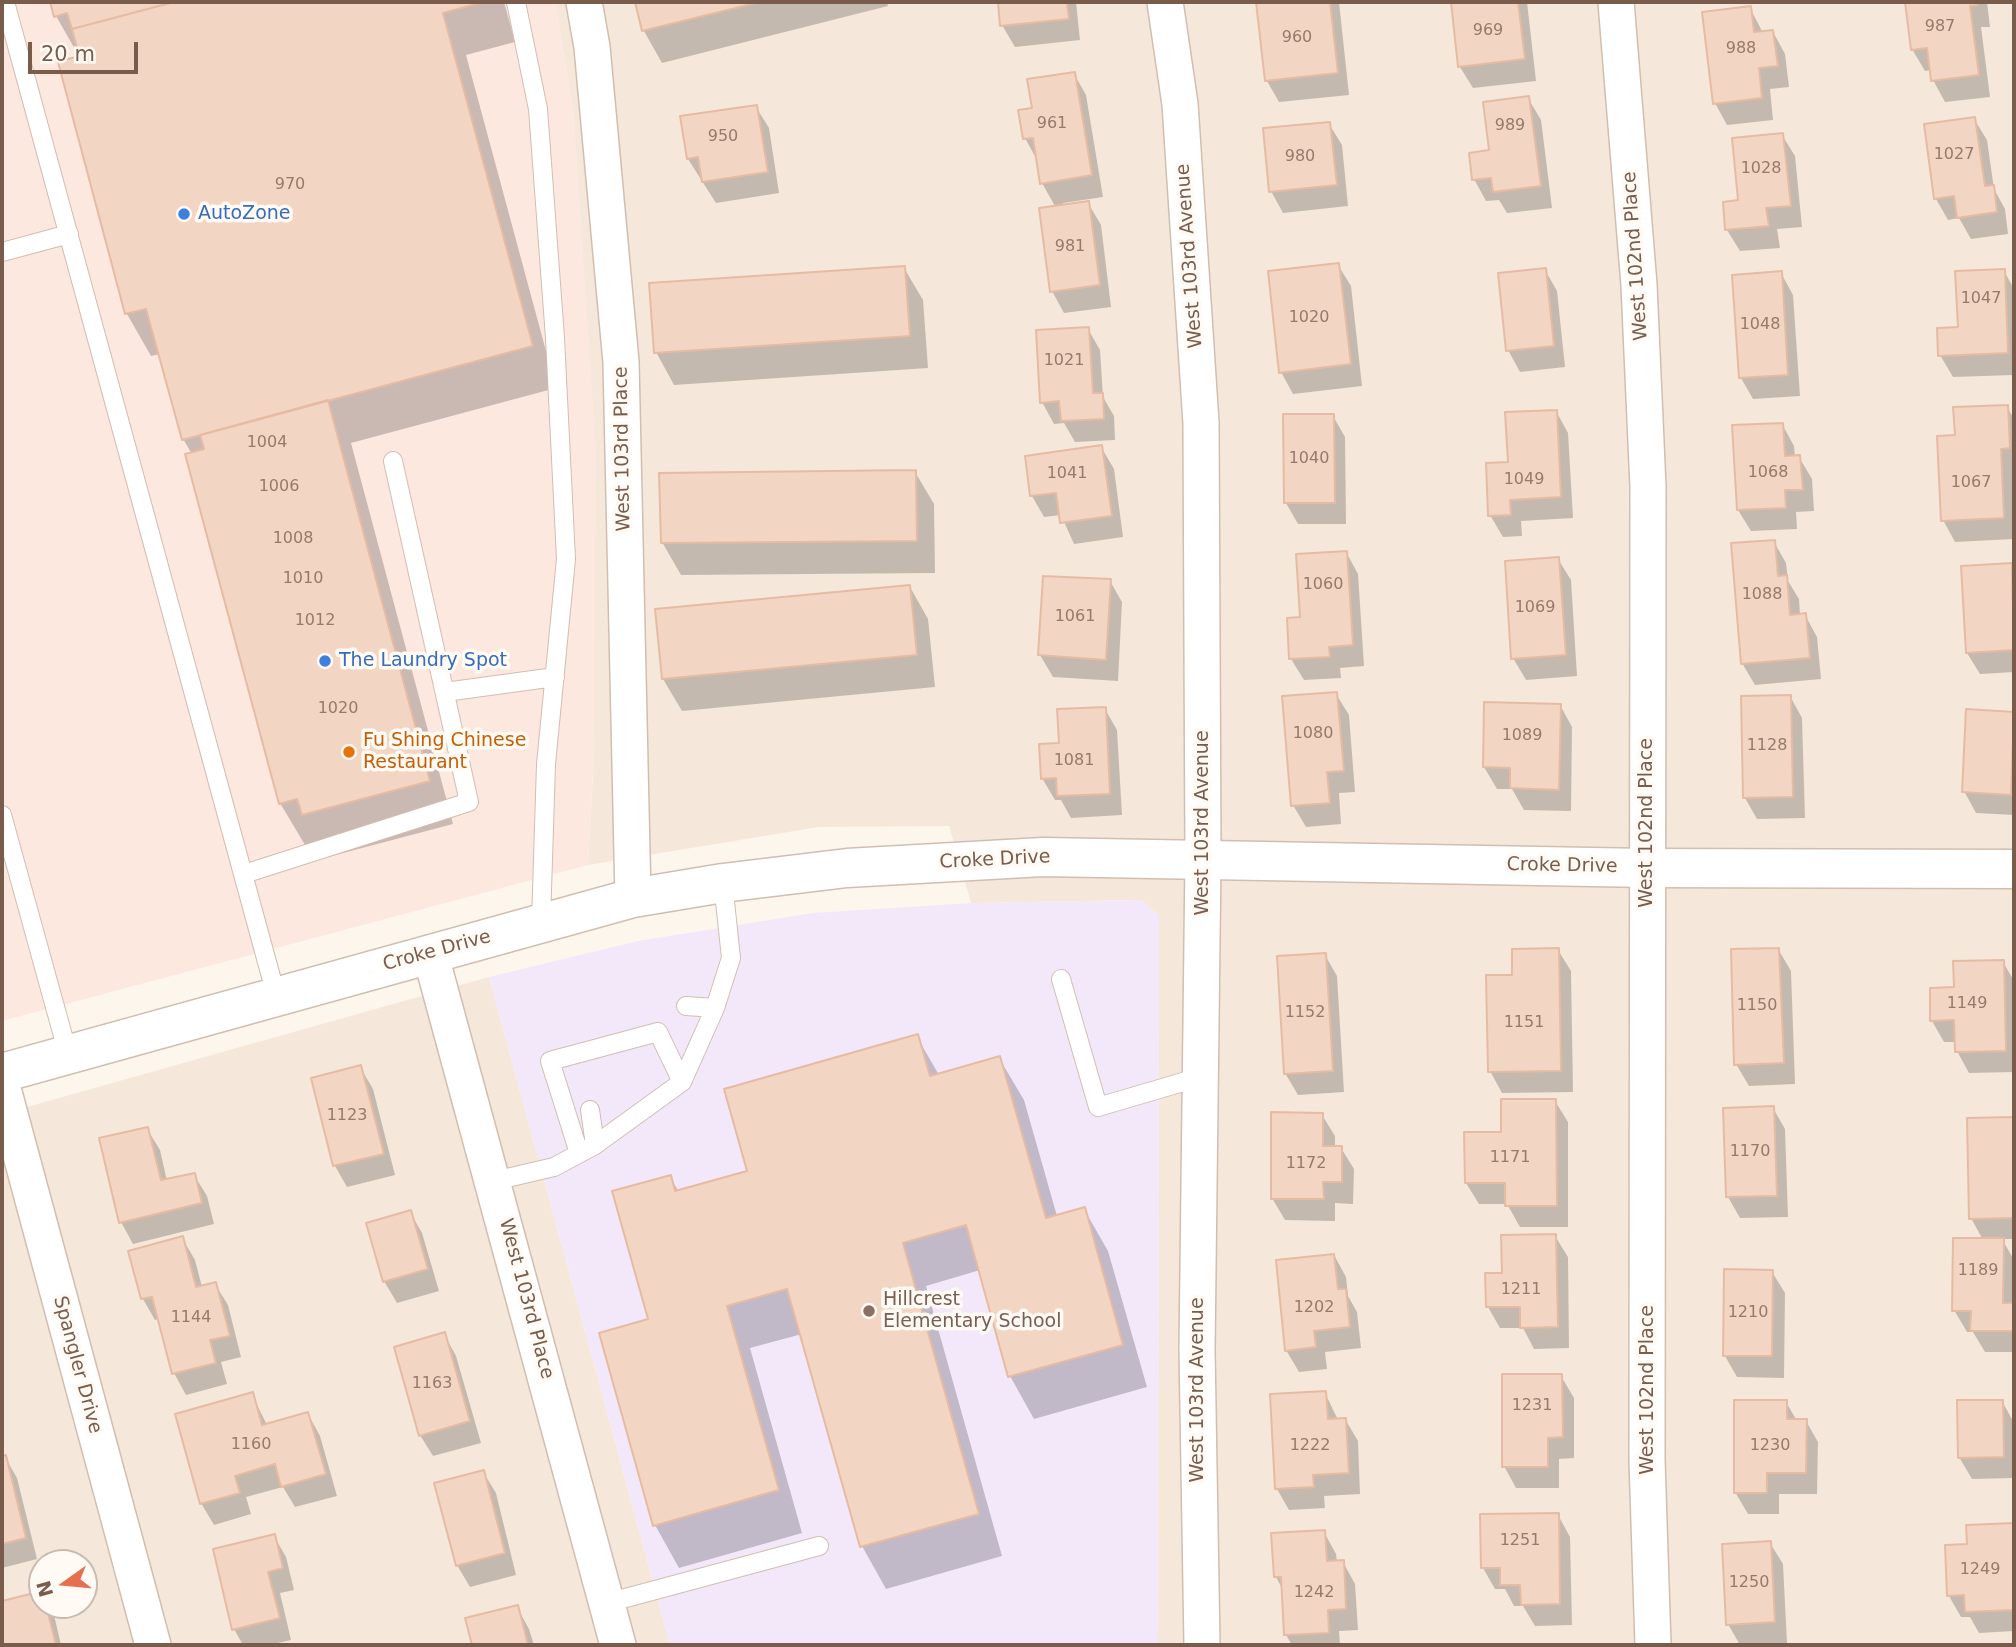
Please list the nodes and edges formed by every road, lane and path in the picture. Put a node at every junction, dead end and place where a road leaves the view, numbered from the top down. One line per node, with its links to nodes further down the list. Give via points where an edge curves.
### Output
1 (5, 2): 6 (lane)
2 (516, 2): 9 (lane, via 538,109 555,338 566,559)
3 (584, 2): 17 (street, West 103rd Place, via 621,362)
4 (1165, 2): 12 (street, West 103rd Avenue, via 1180,104 1201,423)
5 (1616, 2): 13 (street, West 102nd Place, via 1638,272 1648,487)
6 (69, 234): 7 (lane); 15 (lane)
7 (2, 252)
8 (393, 461): 10 (lane)
9 (555, 677): 10 (lane); 18 (lane, via 546,765)
10 (445, 692): 15 (lane, via 469,802)
11 (2, 815): 24 (lane)
12 (1203, 859): 13 (street, Croke Drive); 16 (street, Croke Drive, via 1017,859 847,868); 26 (street, West 103rd Avenue)
13 (1647, 868): 14 (street, Croke Drive); 37 (street, West 102nd Place, via 1647,1460)
14 (2014, 869)
15 (244, 874): 21 (lane)
16 (723, 883): 17 (street, Croke Drive); 23 (lane, via 731,958)
17 (633, 898): 18 (street, Croke Drive)
18 (541, 922): 19 (street, Croke Drive)
19 (430, 953): 21 (street, Croke Drive); 31 (street, West 103rd Place)
20 (1061, 979): 26 (lane, via 1098,1107)
21 (276, 995): 24 (street, Croke Drive)
22 (686, 1006): 23 (lane)
23 (715, 1008): 27 (lane)
24 (68, 1054): 25 (street, Croke Drive)
25 (2, 1073)
26 (1200, 1077): 36 (street, West 103rd Avenue, via 1197,1350)
27 (682, 1082): 30 (lane); 30 (lane, via 658,1032 550,1061)
28 (2, 1085): 34 (street, Spangler Drive)
29 (590, 1110): 30 (lane)
30 (587, 1149): 31 (lane, via 554,1167)
31 (494, 1181): 33 (street, West 103rd Place)
32 (819, 1546): 33 (lane)
33 (607, 1603): 35 (street, West 103rd Place)
34 (153, 1645)
35 (618, 1645)
36 (1202, 1645)
37 (1653, 1645)

